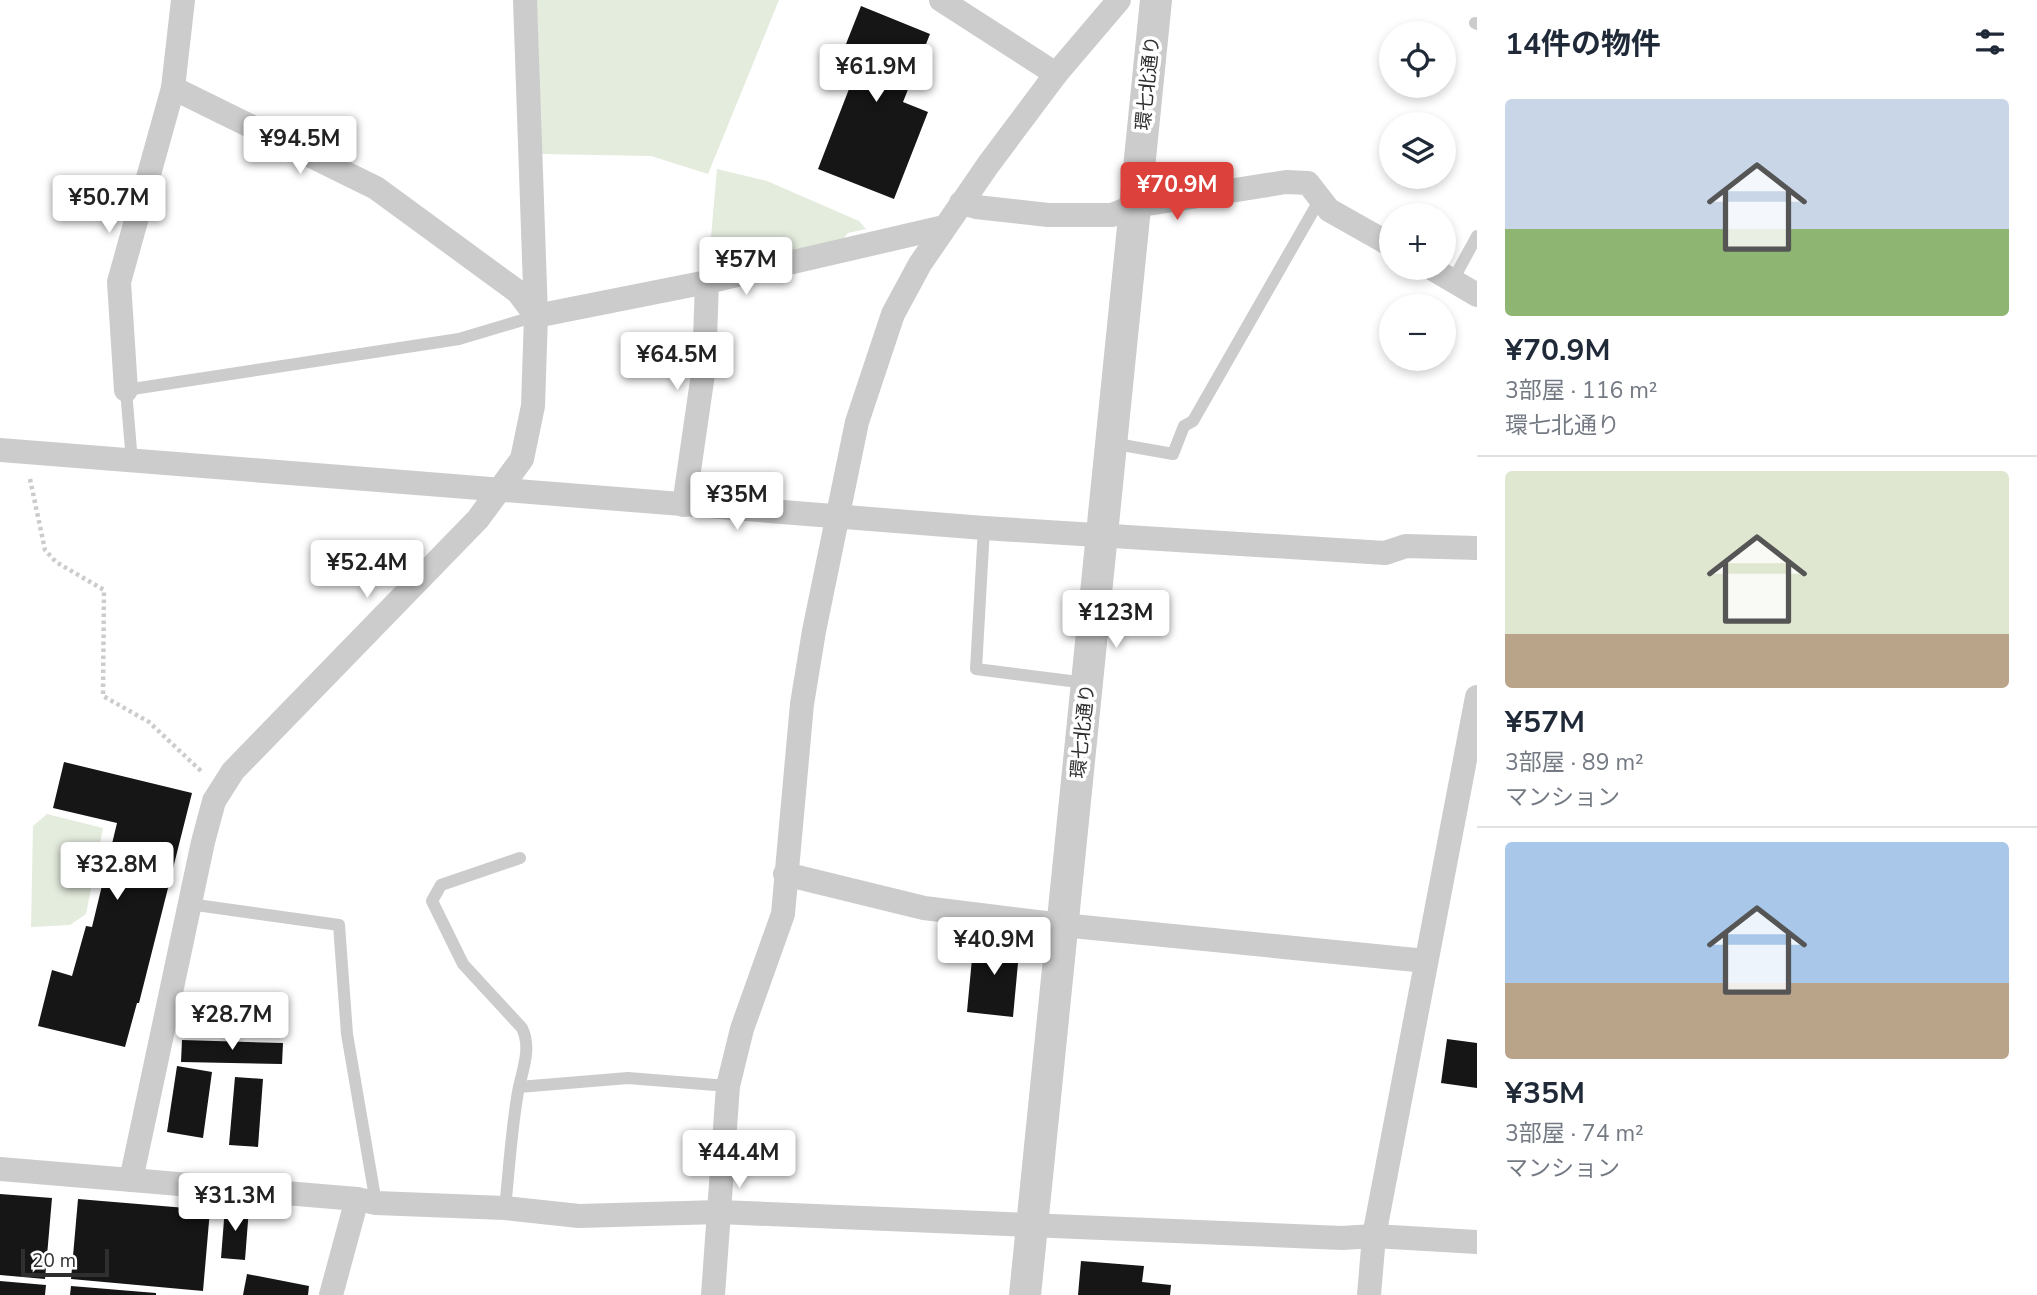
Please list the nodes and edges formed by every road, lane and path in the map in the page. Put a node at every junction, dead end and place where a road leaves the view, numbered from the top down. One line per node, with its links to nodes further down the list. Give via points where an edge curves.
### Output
1 (183, 0): 7 (street)
2 (525, 0): 18 (street)
3 (941, 0): 6 (street)
4 (1119, 0): 6 (street)
5 (1156, 0): 10 (street, 環七北通り)
6 (1056, 74): 9 (street)
7 (173, 88): 18 (street, via 376,188 519,292); 19 (street, via 119,282)
8 (1320, 199): 10 (street, via 1308,183 1286,182); 13 (street, via 1329,210); 20 (lane, via 1193,421 1184,426 1173,454)
9 (961, 203): 10 (street, via 1048,215 1112,215); 11 (street)
10 (1135, 206): 20 (street, 環七北通り)
11 (944, 227): 16 (street); 25 (street, via 893,314 857,422)
12 (1477, 236): 14 (lane)
13 (1379, 238)
14 (1456, 274)
15 (1453, 280): 17 (street)
16 (707, 282): 18 (street); 24 (street, via 704,367)
17 (1477, 295)
18 (536, 316): 19 (lane, via 459,339); 23 (street, via 533,406 522,459)
19 (126, 390): 22 (lane)
20 (1111, 443): 27 (street, 環七北通り)
21 (12, 451): 22 (street); 31 (path, via 45,550 104,590 103,696 149,722)
22 (132, 463): 23 (street)
23 (500, 491): 24 (street); 31 (street)
24 (684, 505): 25 (street)
25 (838, 516): 26 (street); 33 (street, via 802,704)
26 (984, 528): 27 (street); 29 (lane, via 976,669)
27 (1102, 535): 28 (street, via 1385,552 1406,545); 29 (street, 環七北通り)
28 (1477, 548)
29 (1086, 683): 35 (street, 環七北通り)
30 (1477, 697): 36 (street)
31 (220, 790): 34 (street)
32 (520, 858): 38 (lane, via 441,885 432,901 463,964 527,1038)
33 (785, 874): 35 (street, via 924,908); 37 (street, via 783,914 742,1029)
34 (189, 904): 40 (street); 41 (lane, via 339,925)
35 (1062, 925): 36 (street); 44 (street, 環七北通り)
36 (1426, 961): 45 (street)
37 (728, 1086): 38 (lane, via 628,1079); 43 (street)
38 (519, 1087): 42 (lane)
39 (0, 1169): 40 (street)
40 (131, 1180): 41 (street)
41 (367, 1201): 42 (street); 47 (street)
42 (505, 1208): 43 (street, via 579,1216)
43 (719, 1212): 44 (street); 48 (street)
44 (1032, 1224): 45 (street); 49 (street, 環七北通り)
45 (1374, 1236): 46 (street); 50 (street)
46 (1477, 1242)
47 (331, 1295)
48 (713, 1295)
49 (1025, 1295)
50 (1369, 1295)

